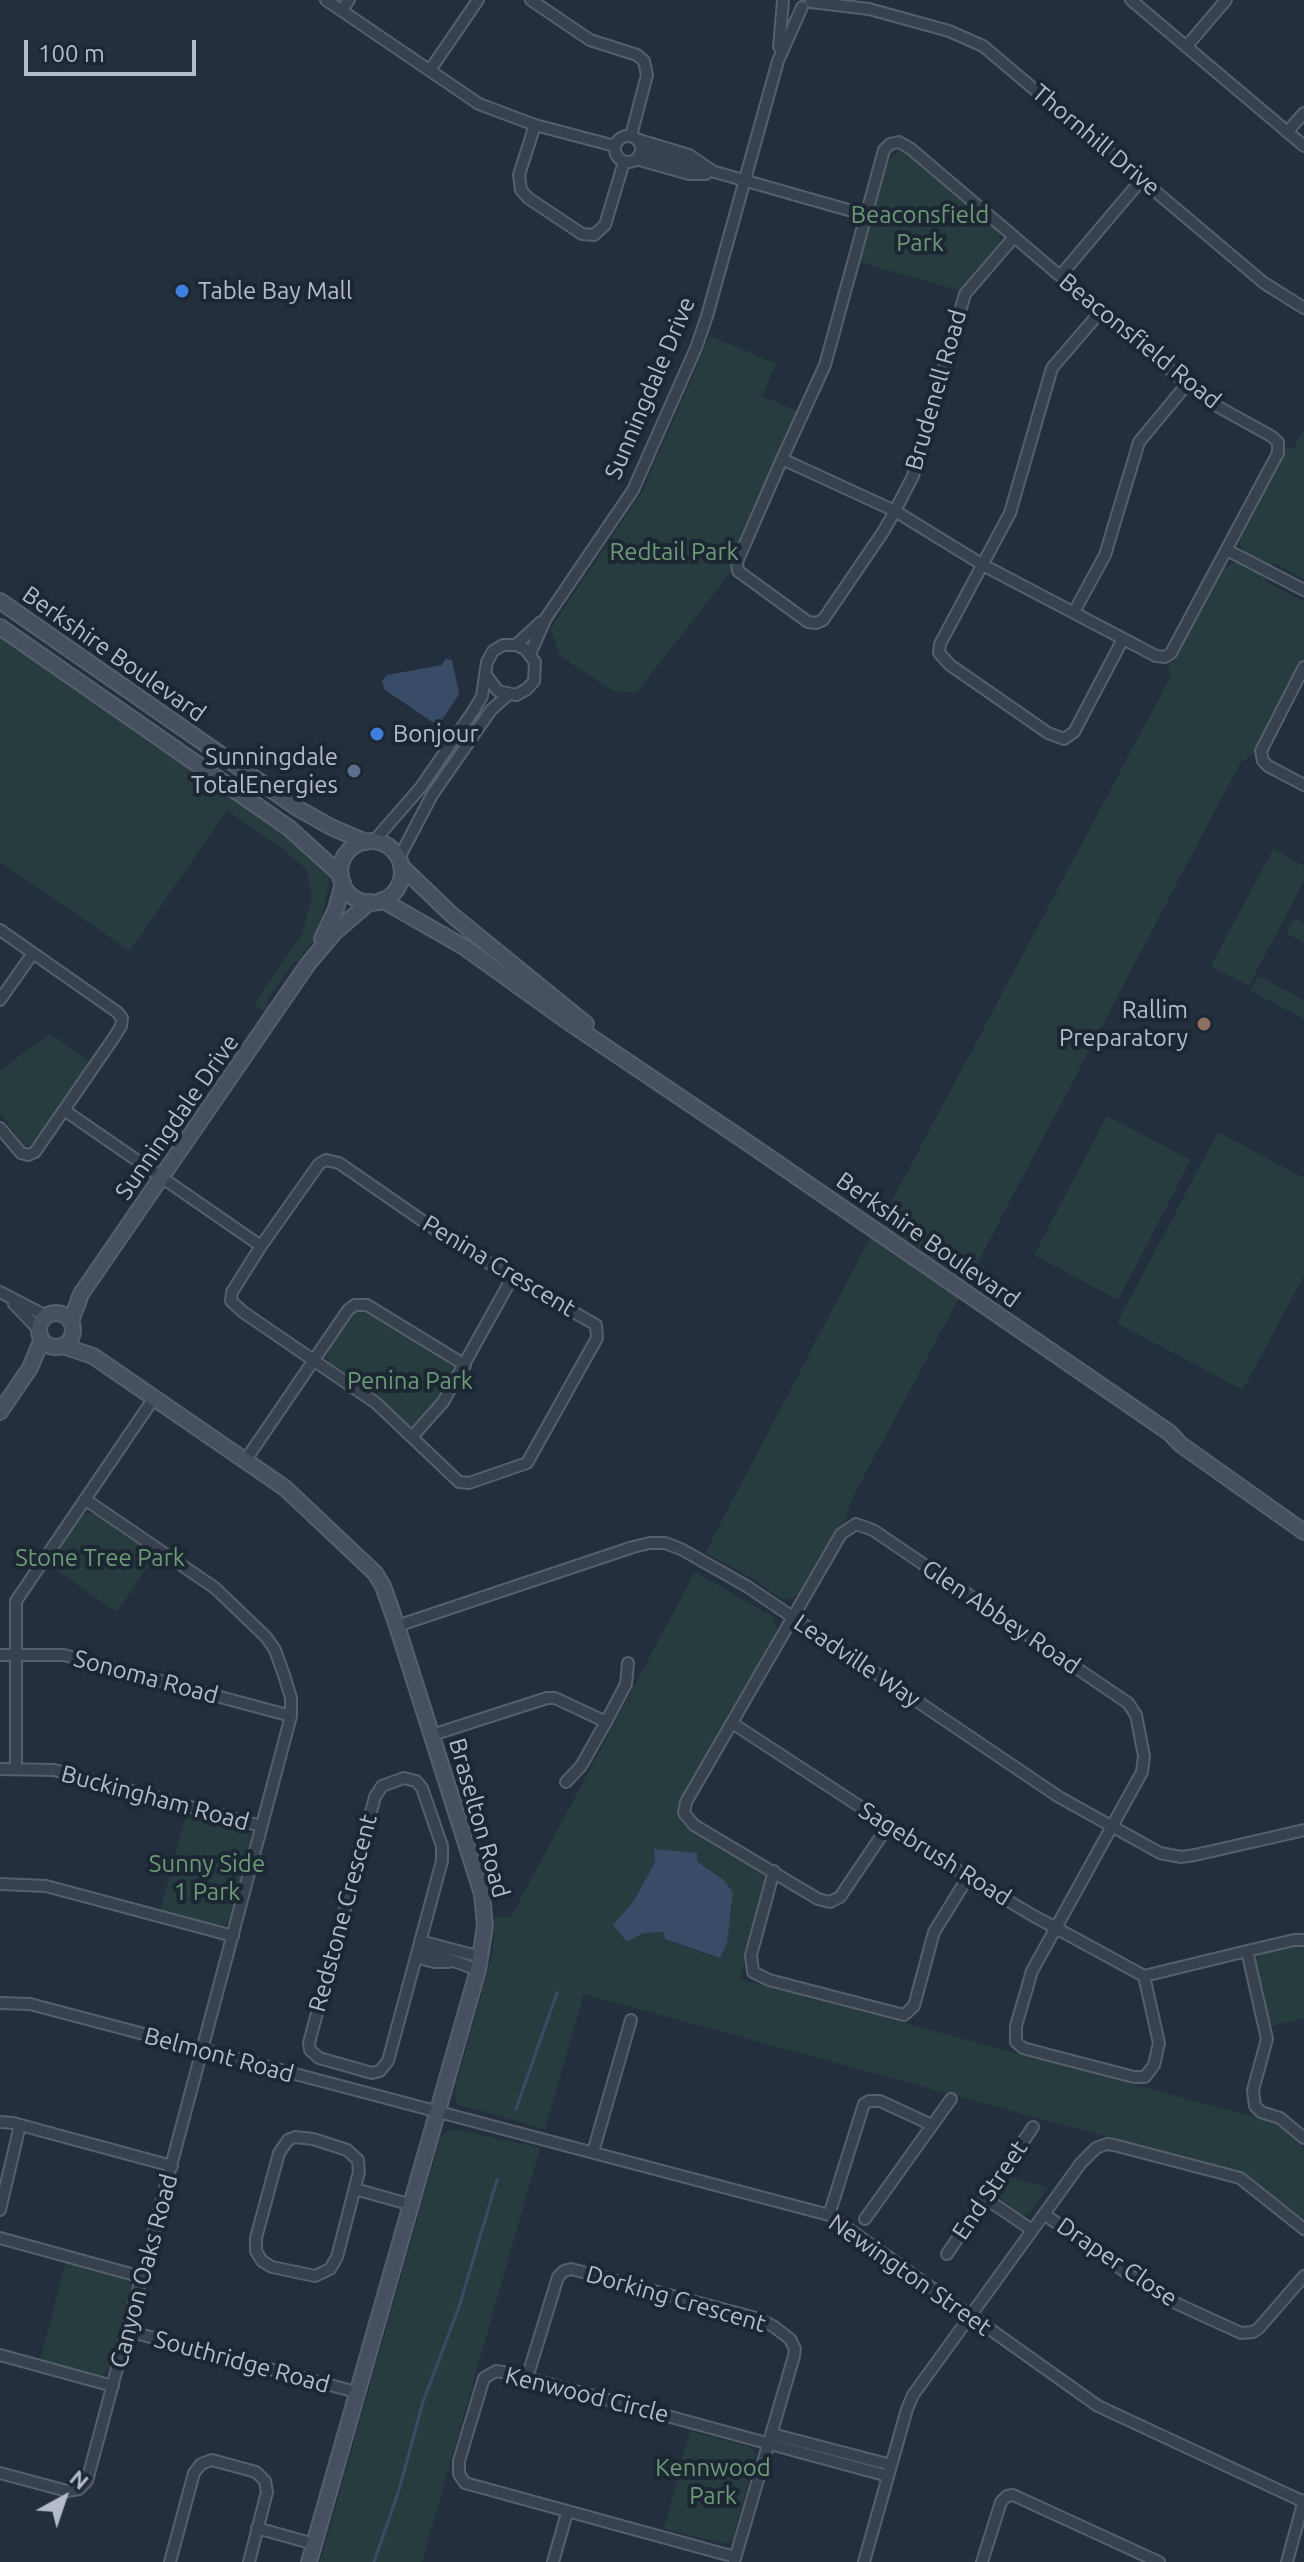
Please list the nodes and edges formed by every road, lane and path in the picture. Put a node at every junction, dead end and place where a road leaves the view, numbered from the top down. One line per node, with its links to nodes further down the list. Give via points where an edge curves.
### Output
1 (326, 0): 11 (street)
2 (349, 0): 11 (street)
3 (478, 0): 14 (street)
4 (531, 0): 18 (street, via 590,40 644,61 648,73)
5 (782, 0): 9 (street, Thornhill Drive, via 793,7); 13 (street, Sunningdale Drive)
6 (849, 0): 10 (street, Thornhill Drive)
7 (1131, 0): 12 (street)
8 (1226, 0): 12 (street)
9 (809, 3): 10 (street, Thornhill Drive); 13 (street, Sunningdale Drive)
10 (869, 9): 24 (street, Thornhill Drive, via 983,46)
11 (342, 10): 14 (street)
12 (1186, 47): 17 (street)
13 (778, 61): 25 (street, Sunningdale Drive)
14 (430, 70): 16 (street, via 479,104)
15 (1304, 113): 17 (street)
16 (535, 125): 19 (street); 22 (street, via 519,175 521,190 582,234 594,235 605,225)
17 (1287, 132): 20 (street)
18 (634, 138): 19 (street, via 619,139); 21 (street); 23 (street, via 689,155)
19 (615, 146): 22 (street)
20 (1304, 146)
21 (638, 155): 22 (street); 23 (street)
22 (624, 162)
23 (716, 173): 25 (street)
24 (1142, 179): 28 (street); 29 (street, Thornhill Drive, via 1264,283)
25 (744, 181): 26 (street); 39 (street, Sunningdale Drive, via 707,316 641,473)
26 (866, 215): 27 (street, Beaconsfield Road, via 884,150 899,142); 32 (street, Beaconsfield Road, via 825,365)
27 (1014, 237): 28 (street, Beaconsfield Road); 33 (street, Brudenell Road, via 965,294 921,452)
28 (1060, 276): 30 (street, Beaconsfield Road)
29 (1304, 308)
30 (1101, 311): 31 (street, Beaconsfield Road); 35 (street, via 1052,368 1010,513)
31 (1187, 384): 34 (street, Beaconsfield Road, via 1278,442 1278,453); 38 (street, via 1139,442 1105,555)
32 (782, 459): 33 (street, Beaconsfield Road); 33 (street, Brudenell Road, via 737,569 811,623 823,620)
33 (895, 511): 35 (street, Beaconsfield Road)
34 (1227, 550): 36 (street); 41 (street, Beaconsfield Road, via 1171,653 1159,657)
35 (983, 565): 38 (street, Beaconsfield Road); 41 (street, via 940,644 940,657 1056,738 1074,732)
36 (1304, 590)
37 (0, 601): 46 (street, Berkshire Boulevard)
38 (1074, 612): 41 (street, Beaconsfield Road)
39 (546, 618): 42 (street, Sunningdale Drive); 43 (street, Sunningdale Drive)
40 (0, 627): 49 (street, Berkshire Boulevard)
41 (1123, 639)
42 (516, 645): 43 (street); 45 (street, via 493,651)
43 (530, 654): 47 (street, via 536,666 534,681 523,692)
44 (1304, 667): 48 (street, via 1261,751 1268,766)
45 (486, 675): 47 (street, via 494,688); 50 (street, via 474,710 421,787)
46 (113, 680): 49 (street, via 126,704 200,755); 50 (street, Berkshire Boulevard, via 299,809)
47 (508, 695): 51 (street, via 491,710 432,795)
48 (1304, 785)
49 (238, 792): 52 (street, Berkshire Boulevard, via 307,842)
50 (370, 842): 51 (street, via 389,847); 52 (street, via 347,853)
51 (400, 862): 53 (street, via 399,885); 58 (street, Berkshire Boulevard, via 452,915)
52 (342, 879): 53 (street, via 354,897); 56 (street, Sunningdale Drive, via 333,917)
53 (376, 901): 56 (street, Sunningdale Drive, via 335,932); 58 (street, Berkshire Boulevard, via 451,939)
54 (0, 930): 55 (street)
55 (33, 953): 57 (street); 59 (street, via 122,1018)
56 (308, 964): 61 (street, Sunningdale Drive)
57 (0, 1000)
58 (660, 1083): 77 (street, Berkshire Boulevard)
59 (64, 1110): 60 (street, via 28,1155 18,1151); 61 (street)
60 (0, 1128)
61 (161, 1177): 62 (street); 65 (street, Sunningdale Drive)
62 (261, 1246): 63 (street, Penina Crescent, via 319,1164 333,1160); 72 (street, Penina Crescent, via 231,1301)
63 (512, 1278): 73 (street); 78 (street, Penina Crescent, via 598,1329 532,1456 523,1465 462,1483)
64 (0, 1292): 66 (street)
65 (81, 1294): 67 (street, Sunningdale Drive); 68 (street, Sunningdale Drive)
66 (10, 1299): 67 (street); 69 (street)
67 (51, 1314): 68 (street); 69 (street)
68 (72, 1326): 70 (street, Sunningdale Drive, via 72,1337); 71 (street, Braselton Road)
69 (40, 1334): 70 (street, Braselton Road); 74 (street)
70 (60, 1346): 71 (street, Braselton Road); 74 (street)
71 (93, 1356): 75 (street, Braselton Road)
72 (314, 1359): 73 (street, via 348,1310 363,1304); 78 (street, Penina Crescent, via 376,1403); 79 (street)
73 (465, 1365): 78 (street, via 440,1407)
74 (30, 1368): 76 (street)
75 (154, 1398): 79 (street, Braselton Road); 80 (street)
76 (0, 1412)
77 (1170, 1433): 81 (street, Berkshire Boulevard); 82 (street, Berkshire Boulevard)
78 (412, 1437)
79 (245, 1461): 84 (street, Braselton Road, via 303,1503 375,1573)
80 (86, 1500): 86 (street, via 17,1597); 88 (street, via 215,1588 266,1637 284,1675)
81 (1304, 1521)
82 (1304, 1532)
83 (793, 1619): 84 (street, Leadville Way, via 681,1549 650,1543); 90 (street); 97 (street, Leadville Way, via 1059,1797); 97 (street, Glen Abbey Road, via 846,1529 861,1524 873,1530 1133,1708 1144,1765)
84 (397, 1626): 91 (street, Braselton Road)
85 (0, 1655): 86 (street, Sonoma Road)
86 (15, 1655): 88 (street, Sonoma Road, via 64,1655); 93 (street)
87 (628, 1663): 89 (street, via 626,1684)
88 (291, 1716): 95 (street, Canyon Oaks Road)
89 (606, 1722): 91 (street, via 552,1697); 94 (street)
90 (732, 1723): 96 (street, Sagebrush Road); 99 (street, via 684,1813 694,1825)
91 (432, 1735): 107 (street, Braselton Road, via 480,1883 485,1917)
92 (0, 1769): 93 (street, Buckingham Road)
93 (16, 1769): 95 (street, Buckingham Road, via 61,1772)
94 (566, 1782)
95 (261, 1826): 103 (street, Canyon Oaks Road)
96 (888, 1826): 99 (street, via 835,1900 818,1899); 100 (street, Sagebrush Road)
97 (1112, 1826): 98 (street, Leadville Way, via 1160,1853 1181,1857); 102 (street)
98 (1304, 1830)
99 (774, 1871): 100 (street, via 751,1955 753,1972 904,2015 914,2006 934,1932)
100 (968, 1877): 102 (street, Sagebrush Road)
101 (0, 1884): 103 (street, via 46,1886)
102 (1056, 1928): 108 (street, Sagebrush Road); 108 (street, via 1028,1982 1016,2026 1018,2045 1145,2077 1159,2043)
103 (233, 1936): 111 (street, Canyon Oaks Road)
104 (1304, 1940): 106 (street)
105 (418, 1948): 105 (street, Redstone Crescent, via 443,1854 422,1788 404,1778 382,1786 375,1797 310,2037 313,2054 368,2072 384,2068); 107 (street); 107 (street, via 434,1962)
106 (1247, 1951): 108 (street); 118 (street, via 1267,2039 1253,2090 1255,2106)
107 (479, 1964): 113 (street, Braselton Road)
108 (1144, 1976)
109 (0, 2003): 111 (street, Belmont Road, via 30,2004)
110 (631, 2020): 119 (street)
111 (203, 2050): 113 (street, Belmont Road); 120 (street, Canyon Oaks Road)
112 (951, 2099): 116 (street)
113 (437, 2113): 119 (street, Newington Street); 123 (street, Braselton Road)
114 (0, 2122): 115 (street)
115 (20, 2125): 120 (street); 124 (street)
116 (932, 2125): 126 (street, via 880,2101 864,2104); 127 (street)
117 (1033, 2127): 122 (street, End Street)
118 (1304, 2138)
119 (593, 2152): 126 (street, Newington Street)
120 (172, 2166): 133 (street, Canyon Oaks Road)
121 (355, 2189): 121 (street, via 337,2257 325,2273 315,2276 272,2267 258,2256 255,2245 263,2210 279,2153 288,2140 313,2139 354,2154 359,2172); 123 (street)
122 (985, 2198): 129 (street); 131 (street, End Street)
123 (412, 2205): 139 (street, Braselton Road)
124 (0, 2210)
125 (1044, 2214): 128 (street, Draper Close, via 1087,2155 1107,2144 1240,2178); 129 (street, Draper Close); 132 (street, Draper Close, via 1158,2295 1241,2333 1259,2328)
126 (829, 2215): 134 (street, Newington Street)
127 (865, 2219)
128 (1304, 2229)
129 (1032, 2230): 134 (street, Draper Close)
130 (0, 2238): 133 (street)
131 (947, 2254)
132 (1304, 2276)
133 (142, 2277): 135 (street, Canyon Oaks Road)
134 (971, 2316): 141 (street, Draper Close, via 913,2395); 143 (street, Newington Street, via 1098,2406)
135 (128, 2331): 138 (street, Canyon Oaks Road); 139 (street, Southridge Road)
136 (0, 2355): 138 (street)
137 (527, 2378): 140 (street, Kenwood Circle); 140 (street, Dorking Crescent, via 558,2277 575,2270 756,2318 782,2332 795,2349); 144 (street, Kenwood Circle, via 496,2371 484,2378 459,2474 471,2487)
138 (113, 2386): 142 (street, Canyon Oaks Road, via 87,2481 79,2489 67,2491)
139 (356, 2392): 146 (street, Braselton Road)
140 (770, 2438): 141 (street); 147 (street, Kenwood Circle)
141 (890, 2470): 152 (street, Draper Close)
142 (0, 2473)
143 (1304, 2501): 155 (street)
144 (567, 2513): 147 (street, Kenwood Circle); 151 (street)
145 (257, 2528): 146 (street); 148 (street, via 267,2492 263,2477 204,2462 194,2473); 149 (street)
146 (314, 2544): 150 (street, Braselton Road)
147 (735, 2560)
148 (170, 2562)
149 (249, 2562)
150 (309, 2562)
151 (553, 2562)
152 (864, 2562)
153 (982, 2562): 154 (street, via 1001,2502 1013,2495)
154 (1159, 2562)
155 (1287, 2562)

